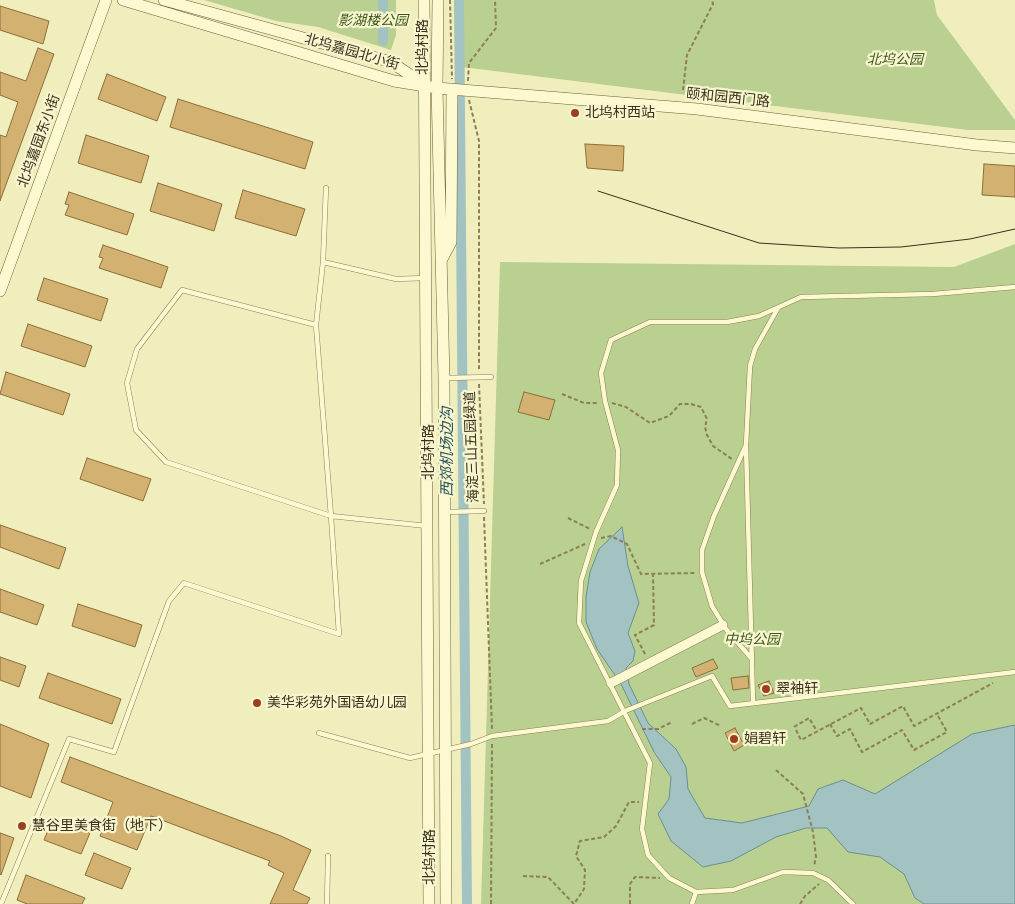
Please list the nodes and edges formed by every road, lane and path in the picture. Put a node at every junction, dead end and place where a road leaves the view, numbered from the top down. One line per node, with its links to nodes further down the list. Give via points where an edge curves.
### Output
1 (106, 0): 20 (main road, 北坞嘉园东小街)
2 (122, 0): 9 (main road, 北坞嘉园北小街, via 394,81)
3 (164, 0): 9 (main road, 北坞嘉园北小街, via 391,62)
4 (424, 0): 9 (main road, 北坞村路)
5 (438, 0): 10 (main road, 北坞村路)
6 (450, 0): 11 (path, 北坞村路)
7 (495, 0): 12 (path, 海淀三山五园绿道, via 496,28 469,63)
8 (712, 0): 13 (path, via 687,55)
9 (424, 84): 10 (main road, 颐和园西门路); 18 (main road, 北坞村路)
10 (438, 88): 11 (main road, 颐和园西门路); 16 (main road, 北坞村路)
11 (452, 89): 12 (main road, 颐和园西门路); 16 (main road, via 451,242)
12 (467, 89): 14 (main road, 颐和园西门路, via 706,110 977,146); 23 (path, 海淀三山五园绿道, via 479,141)
13 (683, 90)
14 (1015, 148)
15 (326, 188): 17 (lane)
16 (442, 261): 25 (main road, 北坞村路)
17 (323, 262): 18 (lane, via 396,279); 22 (lane)
18 (425, 278): 34 (main road, 北坞村路)
19 (1015, 287): 21 (lane, via 933,294 801,298)
20 (0, 291)
21 (778, 307): 27 (lane, via 759,316 727,322 650,322 611,340 601,373); 28 (lane, via 755,349 750,366)
22 (316, 325): 32 (lane); 32 (lane, via 182,290 137,349 127,383 136,430 166,462)
23 (479, 377): 24 (lane); 25 (lane); 30 (path, 海淀三山五园绿道)
24 (491, 377)
25 (450, 378): 31 (main road, 北坞村路)
26 (562, 394): 27 (path, via 584,403)
27 (606, 403): 29 (path, via 617,403 650,423 669,416 680,404 701,407 707,419 707,436 713,446); 35 (lane, via 618,450 617,485)
28 (746, 445): 29 (lane); 41 (lane)
29 (739, 462): 38 (lane, via 702,550)
30 (484, 511): 31 (lane); 58 (path, 海淀三山五园绿道)
31 (445, 512): 59 (main road, 北坞村路)
32 (331, 516): 34 (lane); 69 (lane, via 339,634 184,583 169,601 114,752 68,738)
33 (568, 518): 35 (path)
34 (427, 526): 60 (main road, 北坞村路)
35 (596, 532): 36 (lane)
36 (593, 540): 37 (path); 39 (path, via 611,536 627,544 641,574); 45 (lane, via 580,581 579,623)
37 (540, 564)
38 (702, 572): 39 (path); 40 (lane, via 712,606)
39 (653, 574): 42 (path, via 654,625 635,635)
40 (723, 625): 41 (lane); 42 (street)
41 (751, 658): 46 (lane)
42 (650, 663): 45 (street)
43 (1015, 672): 46 (lane)
44 (996, 681): 48 (path)
45 (611, 683): 47 (lane)
46 (753, 703): 47 (lane, via 730,706 712,676)
47 (625, 711): 55 (lane); 58 (lane, via 608,721)
48 (937, 713): 51 (path, via 914,726 903,706 870,724 861,708); 51 (path, via 947,732 914,750 902,730 862,752 850,729 837,736)
49 (672, 722): 55 (path, via 658,729)
50 (692, 724): 52 (path, via 704,718)
51 (830, 724): 56 (path)
52 (721, 726)
53 (794, 727): 56 (path, via 809,718)
54 (796, 730): 56 (path, via 801,740)
55 (634, 731): 62 (lane, via 650,763)
56 (817, 732)
57 (319, 733): 60 (lane, via 410,758)
58 (492, 736): 59 (lane); 73 (path, 海淀三山五园绿道)
59 (445, 750): 60 (lane); 72 (main road, 北坞村路)
60 (428, 754): 71 (main road, 北坞村路)
61 (776, 770): 64 (path, via 803,794 816,857)
62 (645, 801): 66 (lane, via 642,829 648,855); 74 (path, via 629,802 616,826 604,838 580,840 576,856 585,870 584,889)
63 (328, 856): 70 (lane)
64 (812, 873): 67 (lane); 68 (lane, via 783,872 733,890)
65 (523, 876): 74 (path, via 548,877)
66 (670, 878): 68 (lane); 75 (path, via 635,878 630,884)
67 (824, 879): 77 (path, via 804,896); 78 (lane)
68 (696, 892): 76 (lane)
69 (1, 904)
70 (328, 904)
71 (429, 904)
72 (446, 904)
73 (491, 904)
74 (575, 904)
75 (630, 904)
76 (692, 904)
77 (800, 904)
78 (853, 904)

